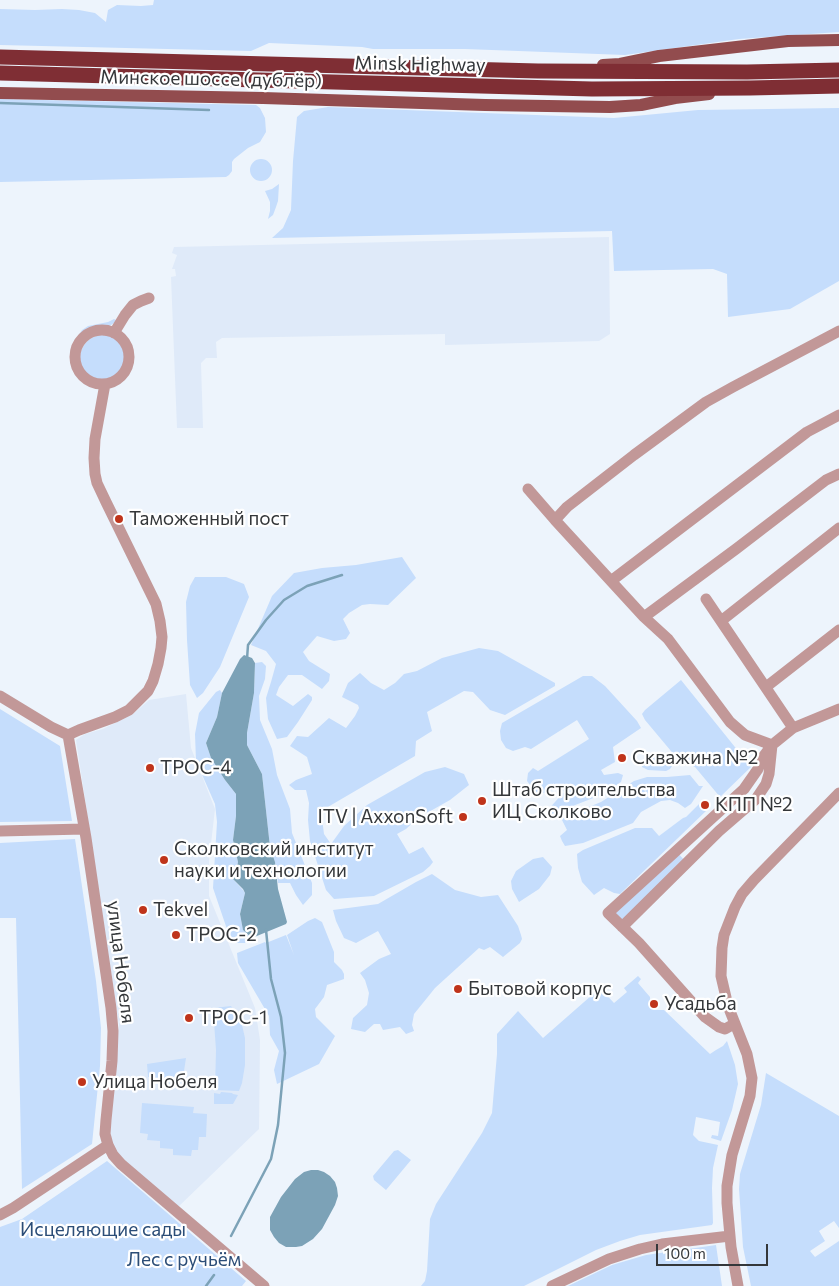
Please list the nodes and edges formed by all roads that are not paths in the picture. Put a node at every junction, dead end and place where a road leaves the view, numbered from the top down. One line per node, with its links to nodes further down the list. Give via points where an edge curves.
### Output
1 (839, 40): 4 (main road, via 788,41 659,56 620,64)
2 (0, 58): 4 (highway, Minsk Highway)
3 (839, 70): 4 (highway, Minsk Highway)
4 (538, 71)
5 (0, 73): 7 (highway, Minsk Highway, via 592,89)
6 (839, 86): 7 (highway, Minsk Highway)
7 (750, 88): 8 (main road, Минское шоссе (дублёр), via 610,107)
8 (0, 93)
9 (150, 298): 11 (street, via 133,305)
10 (839, 331): 16 (street, via 706,402 567,507)
11 (114, 333): 12 (street, via 128,350 128,366 119,378); 12 (street, via 106,330 90,333 83,338 76,352 82,375)
12 (105, 384): 27 (street, via 95,439 97,483 156,604 162,637 158,664 148,691 129,710)
13 (839, 415): 18 (street, via 807,432)
14 (839, 474): 20 (street, via 826,480)
15 (528, 489): 16 (street)
16 (555, 520): 18 (street)
17 (839, 528): 21 (street)
18 (611, 581): 20 (street)
19 (706, 599): 21 (street)
20 (644, 617): 28 (street, via 668,639 730,722 745,734)
21 (722, 621): 23 (street)
22 (839, 630): 23 (street)
23 (766, 687): 26 (street)
24 (0, 696): 27 (street)
25 (839, 709): 26 (street)
26 (793, 728): 28 (street)
27 (68, 735): 32 (street, улица Нобеля)
28 (772, 745): 30 (street, via 744,789); 31 (street, via 766,784 756,799)
29 (839, 793): 37 (street, via 754,880 742,894 729,920 722,948 721,976)
30 (718, 812): 31 (street); 34 (street)
31 (728, 823): 35 (street)
32 (84, 830): 33 (street); 38 (street, улица Нобеля, via 112,1016 112,1061 106,1120)
33 (0, 831)
34 (696, 832): 35 (street); 36 (street, via 608,913)
35 (708, 843): 36 (street)
36 (622, 927): 37 (street, via 705,1017 719,1027)
37 (734, 1024): 40 (street, via 747,1054 752,1086 729,1172)
38 (108, 1145): 39 (street); 41 (street, via 121,1164)
39 (0, 1215)
40 (730, 1236): 42 (street, via 640,1249 609,1258); 43 (street)
41 (264, 1286)
42 (552, 1286)
43 (738, 1286)

